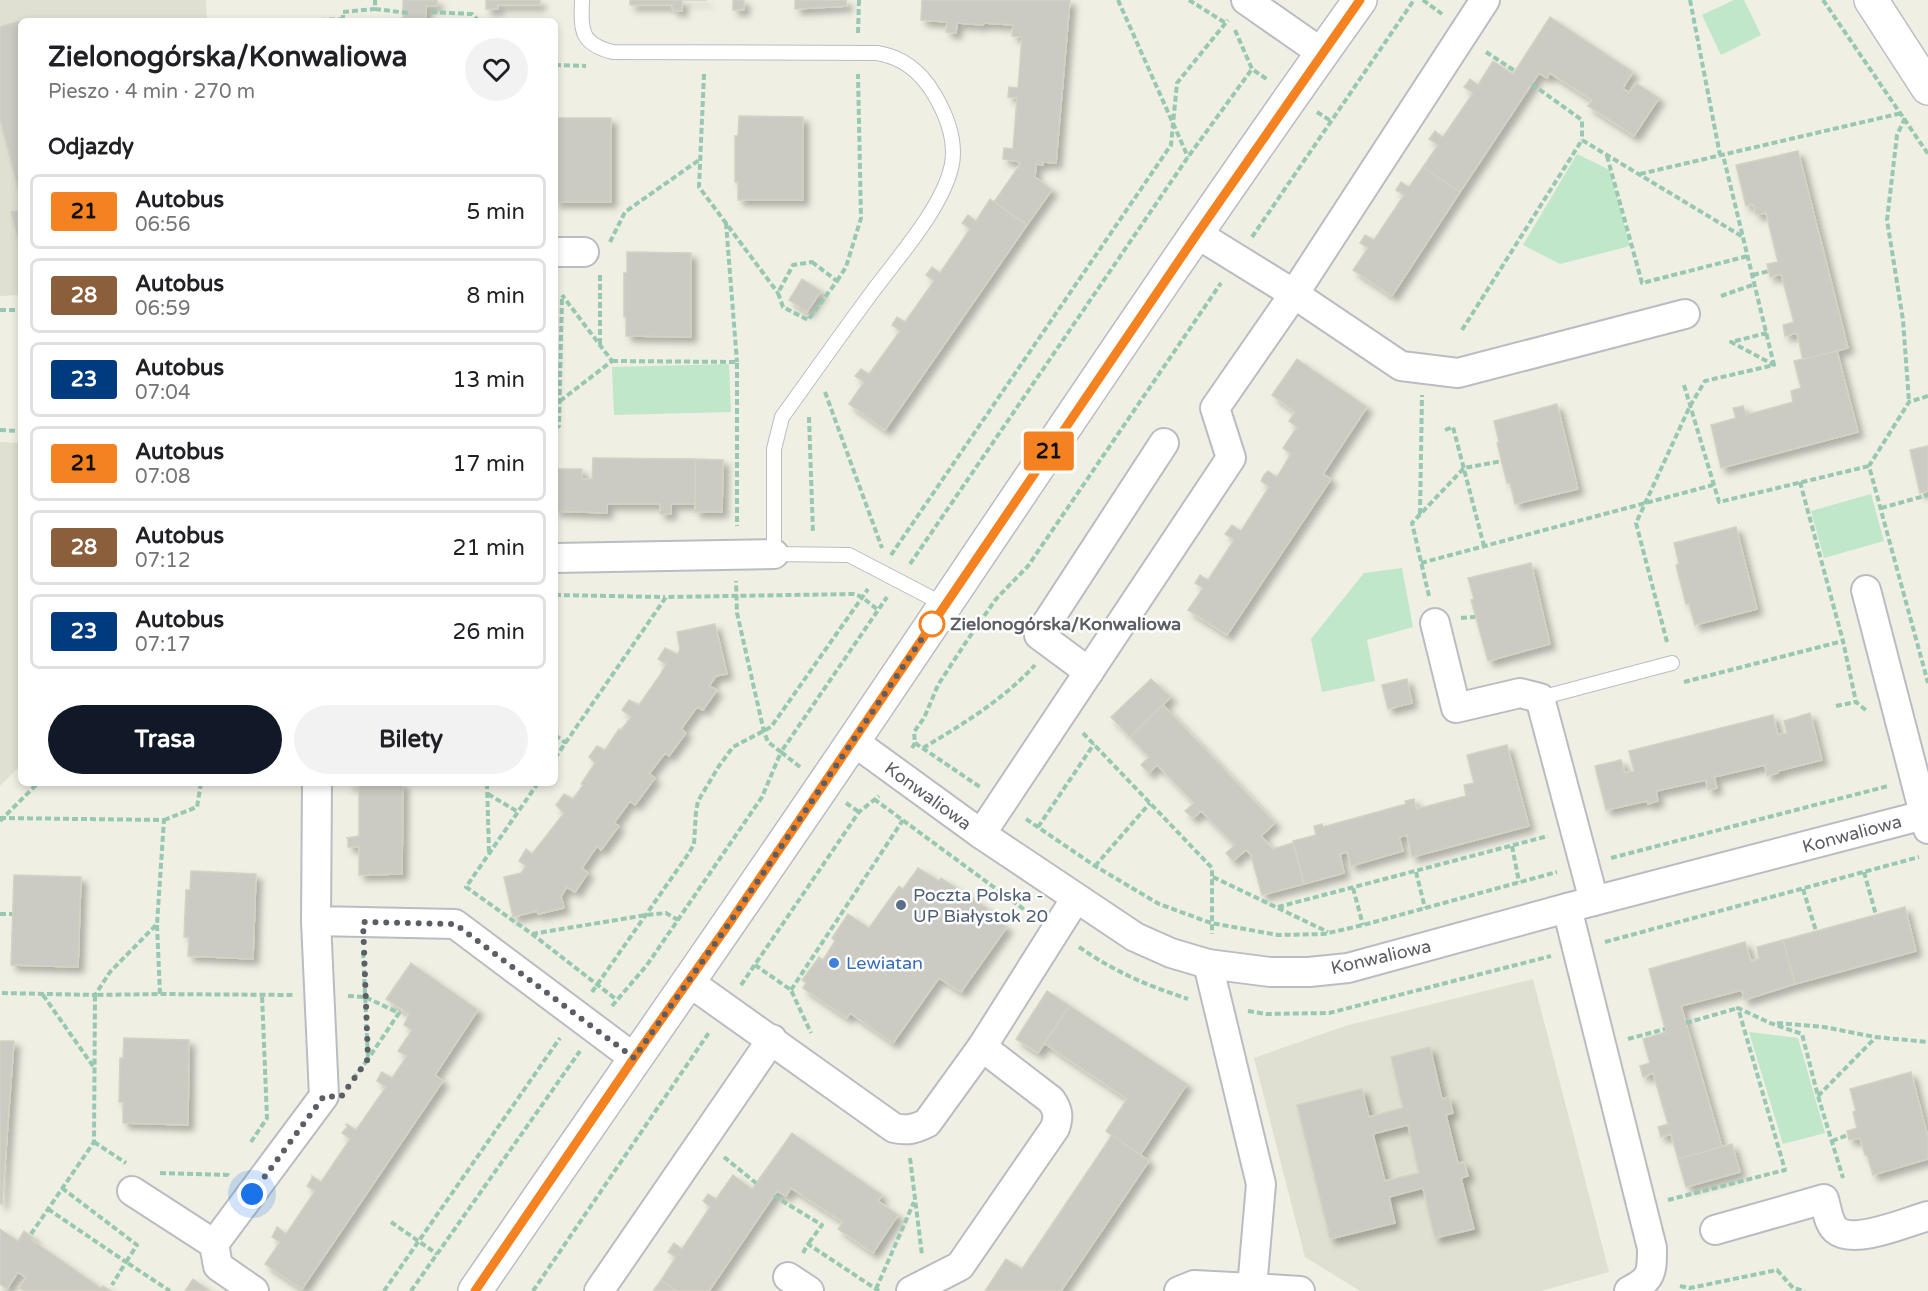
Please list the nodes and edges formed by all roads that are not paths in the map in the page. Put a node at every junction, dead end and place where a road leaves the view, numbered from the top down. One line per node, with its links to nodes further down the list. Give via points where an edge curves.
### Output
1 (582, 0): 14 (lane, via 585,34 597,48 613,52 889,55 917,71 929,85 948,123 952,161 948,178 926,219 782,417 774,449)
2 (1246, 0): 6 (street)
3 (1360, 0): 6 (street)
4 (1485, 0): 11 (street)
5 (1871, 0): 7 (street)
6 (1322, 52): 8 (street)
7 (1928, 88)
8 (1197, 234): 11 (street); 17 (street)
9 (558, 252): 10 (street)
10 (592, 257)
11 (1294, 294): 12 (street, via 1401,366 1458,373); 20 (street, via 1215,408 1231,458)
12 (1685, 314)
13 (1164, 442): 20 (street, via 1039,635)
14 (774, 554): 15 (street); 17 (lane, via 849,555)
15 (558, 558)
16 (1866, 590): 24 (street)
17 (945, 605): 22 (street)
18 (1435, 623): 21 (street, via 1456,708 1520,693)
19 (1672, 663): 21 (lane)
20 (1089, 672): 25 (street)
21 (1540, 698): 27 (street, via 1584,865)
22 (853, 741): 25 (street, Konwaliowa); 30 (street)
23 (317, 786): 28 (street)
24 (1926, 822): 27 (street, Konwaliowa)
25 (981, 834): 26 (street, Konwaliowa)
26 (1076, 898): 29 (street, Konwaliowa, via 1135,937); 32 (street)
27 (1581, 904): 29 (street, Konwaliowa, via 1348,968 1270,972); 45 (street, via 1652,1248 1652,1272)
28 (316, 921): 33 (street, via 455,924); 37 (street, via 324,1096)
29 (1211, 965): 39 (street, via 1261,1184)
30 (689, 982): 31 (street); 33 (street)
31 (772, 1039): 32 (street, via 894,1128 903,1130 927,1123); 42 (street)
32 (982, 1047): 38 (street, via 1051,1100 1058,1118 1055,1128 960,1266)
33 (634, 1058): 41 (street)
34 (139, 1177): 37 (street)
35 (1928, 1216): 36 (street, via 1861,1235 1846,1235 1835,1229 1824,1199)
36 (1715, 1230)
37 (214, 1244): 40 (street, via 218,1266)
38 (918, 1287)
39 (1252, 1289): 43 (street, via 1194,1285); 44 (street)
40 (254, 1291)
41 (475, 1291)
42 (599, 1291)
43 (1179, 1291)
44 (1300, 1291)
45 (1629, 1291)

